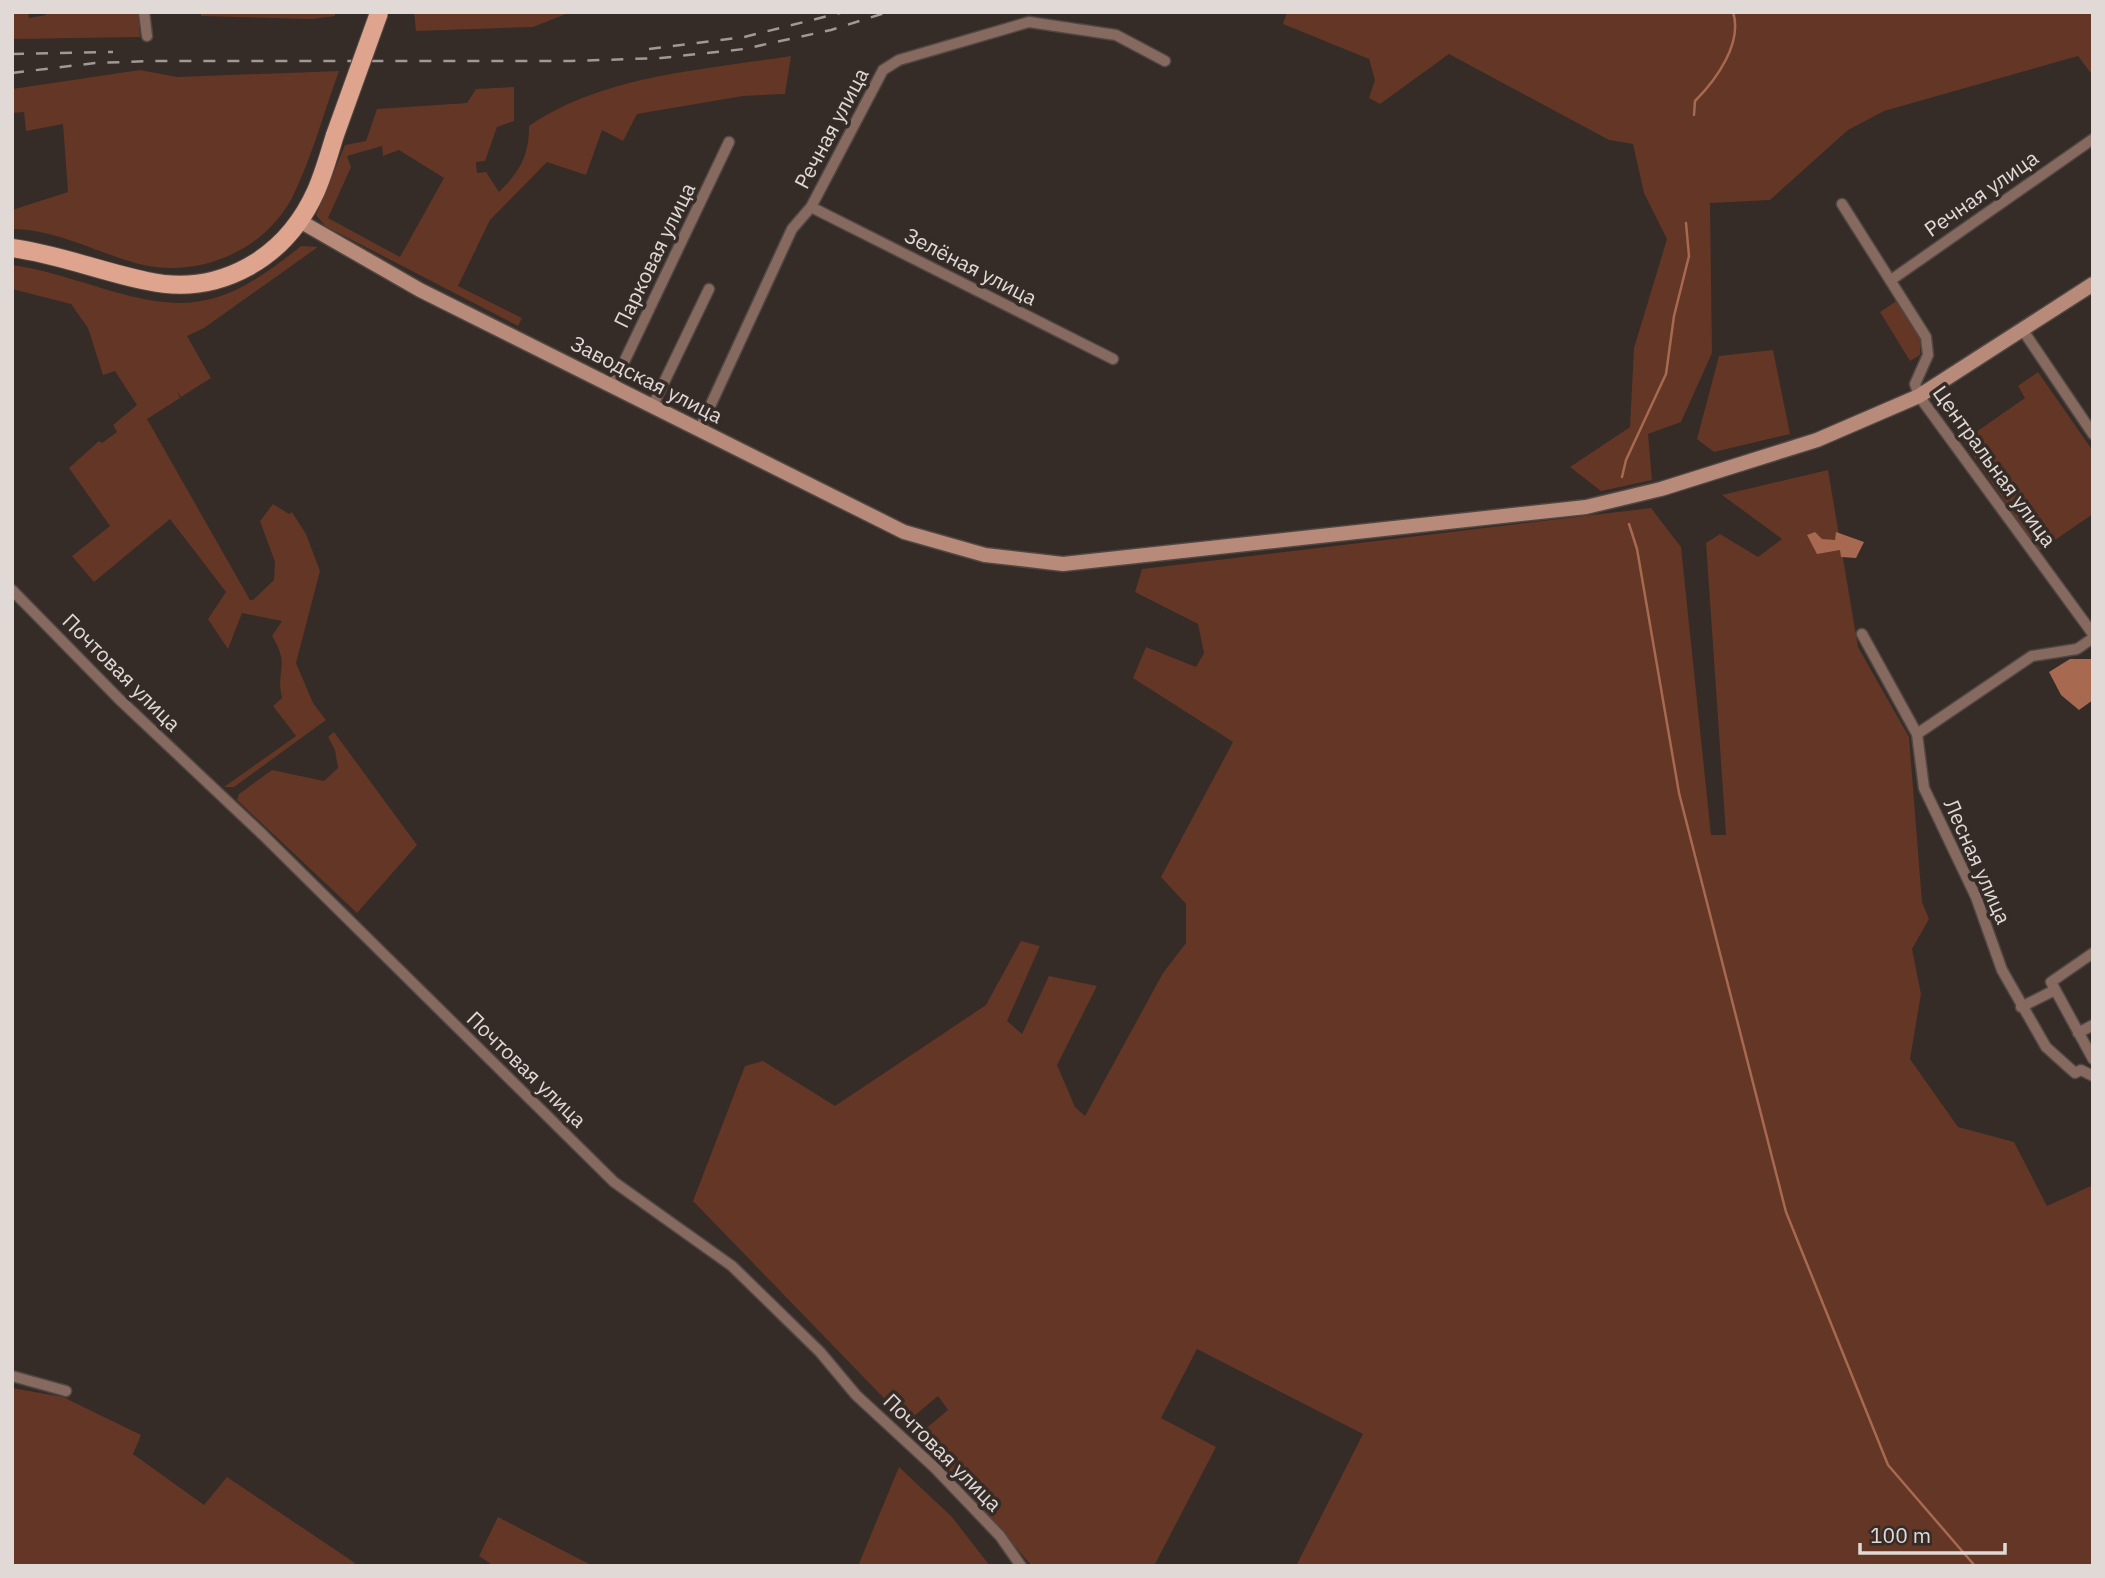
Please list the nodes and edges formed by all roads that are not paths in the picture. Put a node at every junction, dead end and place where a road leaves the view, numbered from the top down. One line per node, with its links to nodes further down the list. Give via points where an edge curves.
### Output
1 (145, 12): 3 (street)
2 (379, 13): 9 (main road, bridge, via 316,191)
3 (147, 36)
4 (1165, 61): 8 (street, Речная улица, via 1116,35 1029,22 899,60 883,70)
5 (2093, 139): 11 (street, Речная улица)
6 (729, 142): 16 (street, Парковая улица)
7 (1842, 204): 11 (street, Центральная улица)
8 (811, 206): 15 (street, Зелёная улица); 19 (street, via 792,229)
9 (298, 220): 10 (main road, via 275,248 249,269 201,283 151,282); 16 (main road, Заводская улица, via 420,289)
10 (12, 248)
11 (1891, 280): 17 (street, Центральная улица, via 1926,337 1928,355 1915,384)
12 (2093, 284): 14 (main road, Заводская улица)
13 (709, 289): 18 (street)
14 (2022, 329): 17 (main road, Заводская улица); 20 (street)
15 (1113, 359)
16 (613, 384): 18 (main road, Заводская улица)
17 (1919, 396): 19 (main road, Заводская улица, via 1817,440 1661,489 1586,507 1063,564 985,555 904,532); 23 (street, Центральная улица)
18 (653, 405): 19 (main road, Заводская улица)
19 (701, 429)
20 (2093, 434)
21 (12, 590): 35 (street, Почтовая улица, via 614,1182 732,1266 820,1352 856,1395 945,1478 1000,1536)
22 (1862, 634): 24 (street, Лесная улица)
23 (2093, 636): 24 (street, via 2077,649 2032,656)
24 (1917, 734): 27 (street, Лесная улица, via 1924,788)
25 (2093, 953): 26 (street, via 2051,982)
26 (2055, 990): 27 (street); 29 (street)
27 (2021, 1007): 31 (street, Лесная улица, via 2046,1047 2075,1073)
28 (2093, 1026): 29 (street)
29 (2078, 1033): 30 (street)
30 (2093, 1061): 31 (street)
31 (2081, 1070): 32 (street, Лесная улица)
32 (2093, 1076)
33 (12, 1376): 34 (street)
34 (66, 1391)
35 (1021, 1566)

